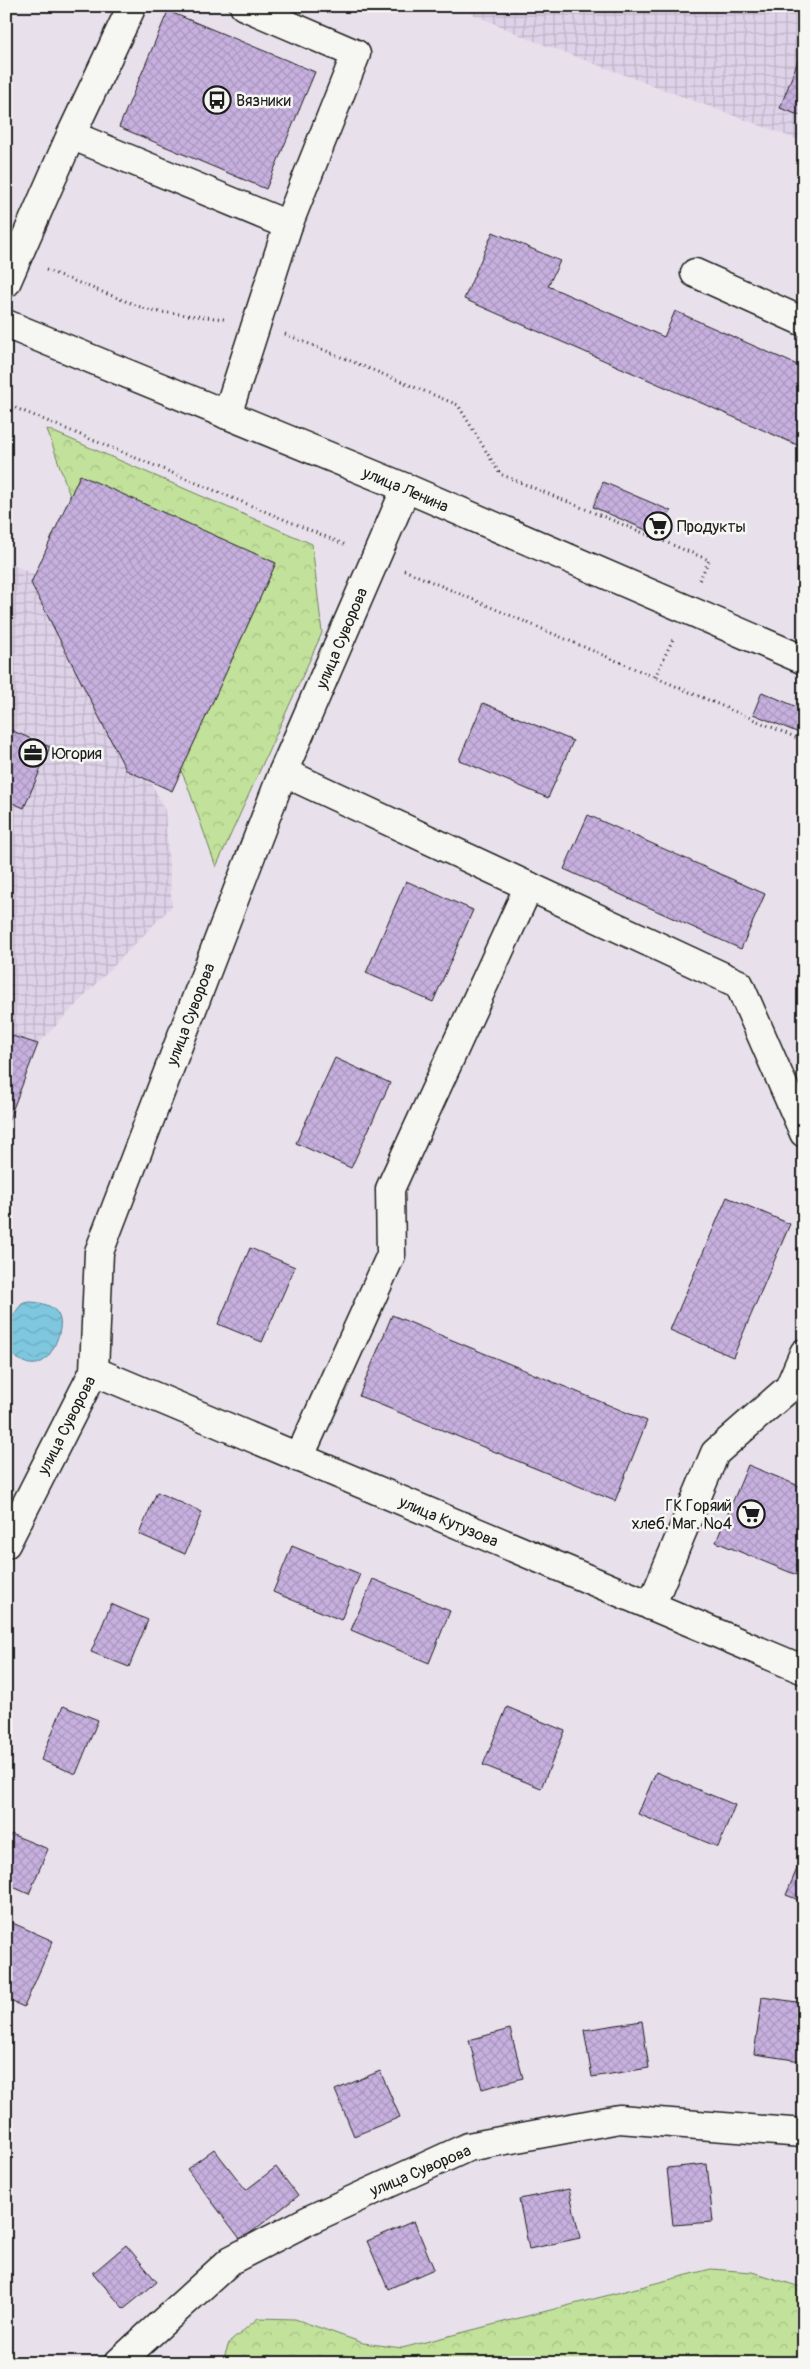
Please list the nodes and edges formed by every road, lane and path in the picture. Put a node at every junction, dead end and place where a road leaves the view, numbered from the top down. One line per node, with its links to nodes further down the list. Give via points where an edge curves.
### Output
1 (132, 6): 3 (street)
2 (244, 6): 4 (street, via 356,54)
3 (71, 135): 4 (street); 5 (street)
4 (288, 225): 7 (street)
5 (11, 271): 7 (path, via 151,311)
6 (695, 274): 8 (street)
7 (257, 322): 11 (street); 14 (path, via 458,405 500,474 709,560)
8 (804, 322)
9 (6, 324): 11 (street, улица Ленина)
10 (6, 404): 13 (path)
11 (227, 415): 12 (street, улица Ленина)
12 (406, 488): 13 (street, улица Суворова); 14 (street, улица Ленина)
13 (376, 557): 16 (path); 18 (street, улица Суворова)
14 (686, 610): 15 (street, улица Ленина); 16 (path)
15 (804, 660)
16 (655, 677): 17 (path)
17 (804, 741)
18 (283, 772): 19 (street); 22 (street, улица Суворова, via 99,1252)
19 (529, 886): 20 (street, via 739,984); 23 (street, via 390,1190 391,1255)
20 (804, 1133)
21 (804, 1353): 25 (street, via 789,1388 714,1453)
22 (94, 1371): 23 (street, улица Кутузова); 24 (street, улица Суворова)
23 (299, 1458): 25 (street, улица Кутузова)
24 (6, 1544)
25 (651, 1606): 26 (street, улица Кутузова)
26 (804, 1670)
27 (804, 2132): 28 (street, улица Суворова, via 619,2118 468,2147 311,2219 231,2260)
28 (118, 2363)

